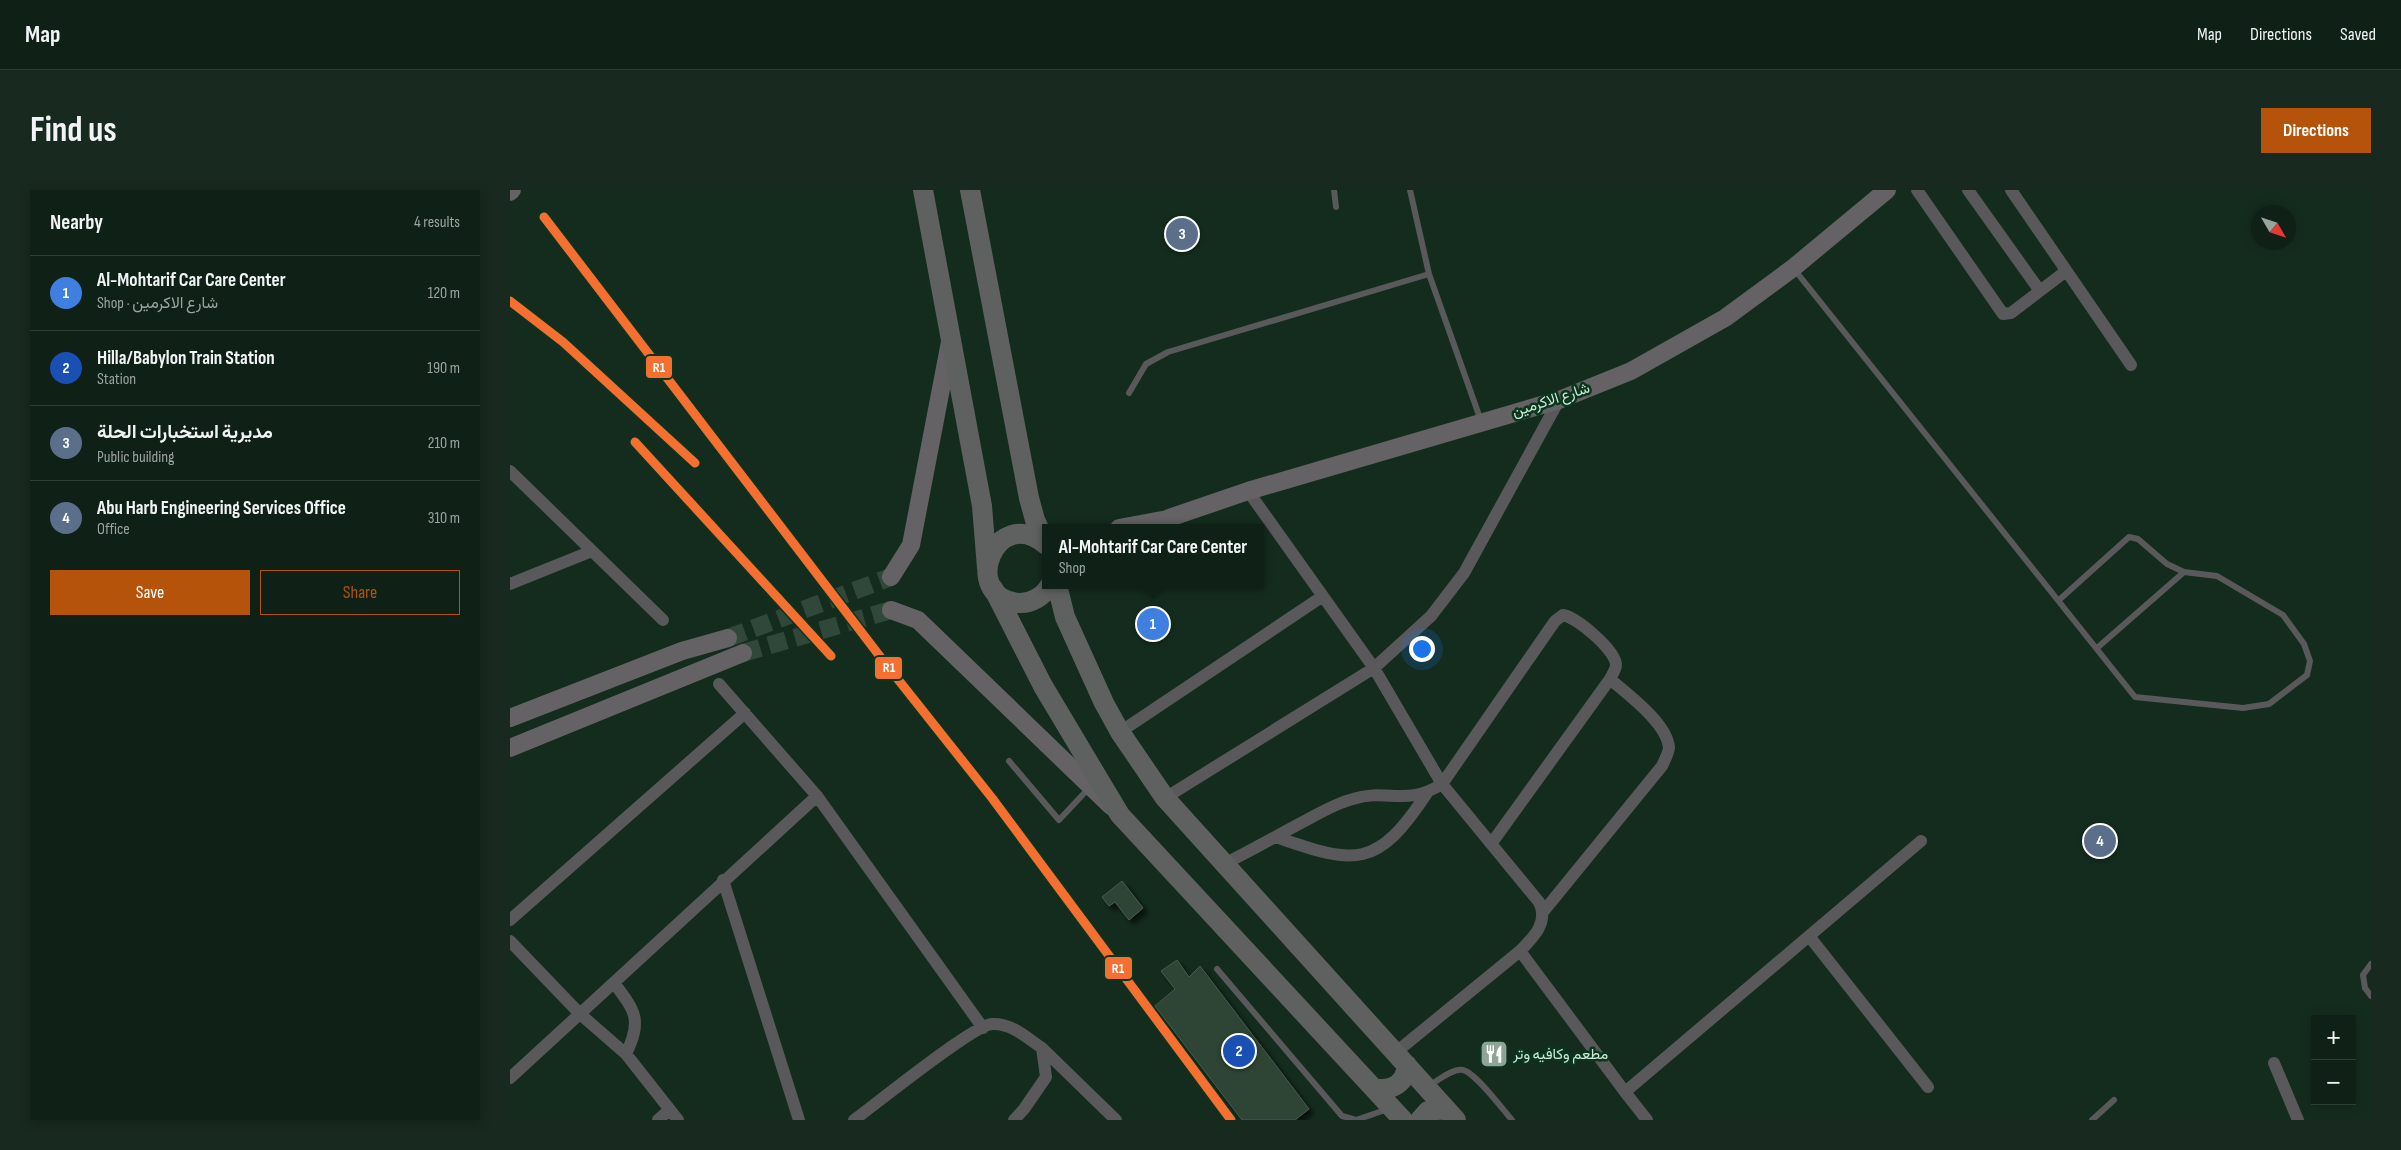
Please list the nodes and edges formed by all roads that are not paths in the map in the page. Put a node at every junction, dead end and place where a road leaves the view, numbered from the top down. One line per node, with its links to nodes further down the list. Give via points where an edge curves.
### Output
1 (923, 190): 14 (main road)
2 (970, 190): 24 (main road, via 1029,498)
3 (1334, 190): 9 (lane)
4 (1410, 190): 12 (lane)
5 (1887, 190): 10 (street, شارع الاكرمين)
6 (1917, 190): 13 (street, via 2003,314 2011,313)
7 (1968, 190): 13 (street)
8 (2011, 190): 11 (street)
9 (1336, 207)
10 (1793, 268): 17 (street, شارع الاكرمين, via 1716,323 1631,371); 34 (lane)
11 (2066, 271): 13 (street); 15 (street)
12 (1429, 274): 16 (lane, via 1168,352 1146,364); 18 (lane)
13 (2040, 291)
14 (951, 339): 26 (main road, via 982,506); 28 (street, via 911,545)
15 (2131, 365)
16 (1129, 393)
17 (1559, 400): 18 (street, شارع الاكرمين); 40 (street, via 1464,573 1430,616)
18 (1481, 421): 20 (street, شارع الاكرمين)
19 (510, 471): 25 (street)
20 (1248, 491): 21 (street, شارع الاكرمين); 33 (street)
21 (1169, 518): 22 (street, شارع الاكرمين); 23 (street, شارع الاكرمين)
22 (1139, 524)
23 (1158, 524)
24 (1040, 538): 26 (main road, via 1012,536 1002,540 994,547)
25 (592, 551): 29 (street); 36 (street)
26 (987, 568): 30 (main road)
27 (2184, 572): 34 (lane, via 2167,564 2138,539 2129,536); 38 (lane); 38 (lane, via 2217,576 2283,615 2304,644 2310,662 2307,675 2269,704 2243,708 2134,697)
28 (891, 577)
29 (510, 584)
30 (992, 588): 31 (main road, via 1005,599 1020,603 1031,601); 53 (main road, via 1043,686)
31 (1049, 589)
32 (1051, 589): 45 (main road)
33 (1323, 596): 40 (street); 45 (street)
34 (2060, 600): 38 (lane)
35 (891, 610): 49 (street, via 918,620)
36 (663, 620)
37 (728, 638): 44 (street, via 682,651)
38 (2097, 648)
39 (743, 653): 46 (street)
40 (1374, 668): 48 (street); 52 (street)
41 (1610, 679): 48 (street, via 1617,666 1612,653 1571,616 1563,615 1555,620); 56 (street); 59 (street, via 1655,721 1669,749 1662,766)
42 (719, 684): 43 (street)
43 (745, 713): 51 (street); 60 (street)
44 (510, 718)
45 (1120, 732): 52 (main road)
46 (510, 748)
47 (1010, 761): 49 (lane, via 1059,820)
48 (1442, 784): 50 (street); 56 (street)
49 (1090, 787): 53 (street)
50 (1427, 793): 54 (street, via 1407,798 1381,795 1354,798); 54 (street, via 1408,822 1373,852 1351,857 1322,853)
51 (817, 796): 58 (street); 69 (street)
52 (1165, 798): 57 (main road)
53 (1120, 815): 77 (main road)
54 (1276, 837): 57 (street)
55 (1921, 840): 61 (street)
56 (1491, 844): 59 (street)
57 (1226, 864): 72 (main road)
58 (723, 880): 66 (street); 85 (street)
59 (1543, 912): 63 (street, via 1542,923)
60 (510, 920)
61 (1809, 936): 76 (street); 78 (street)
62 (510, 941): 68 (street)
63 (1520, 951): 72 (street); 78 (street)
64 (2371, 964): 67 (lane, via 2363,975 2365,988)
65 (1217, 969): 81 (lane, via 1342,1116 1356,1120)
66 (614, 983): 68 (street); 71 (street, via 634,1015 636,1033)
67 (2371, 996)
68 (580, 1014): 71 (street); 74 (street)
69 (983, 1028): 70 (street, via 990,1024 1010,1026); 86 (street, via 962,1039)
70 (1042, 1048): 87 (street, via 1046,1077); 88 (street)
71 (626, 1054): 80 (street)
72 (1401, 1059): 75 (main road); 77 (main road, via 1406,1072 1399,1084 1389,1089)
73 (2274, 1063): 93 (street)
74 (510, 1078)
75 (1427, 1087): 82 (main road); 90 (lane, via 1464,1070)
76 (1928, 1087)
77 (1375, 1089): 81 (main road)
78 (1625, 1092): 91 (street)
79 (2114, 1100): 92 (lane)
80 (669, 1110): 83 (street); 84 (street)
81 (1397, 1114)
82 (1451, 1115): 89 (main road, via 1428,1112)
83 (658, 1120)
84 (678, 1120)
85 (799, 1120)
86 (854, 1120)
87 (1014, 1120)
88 (1116, 1120)
89 (1420, 1120)
90 (1512, 1120)
91 (1648, 1120)
92 (2092, 1120)
93 (2298, 1120)

